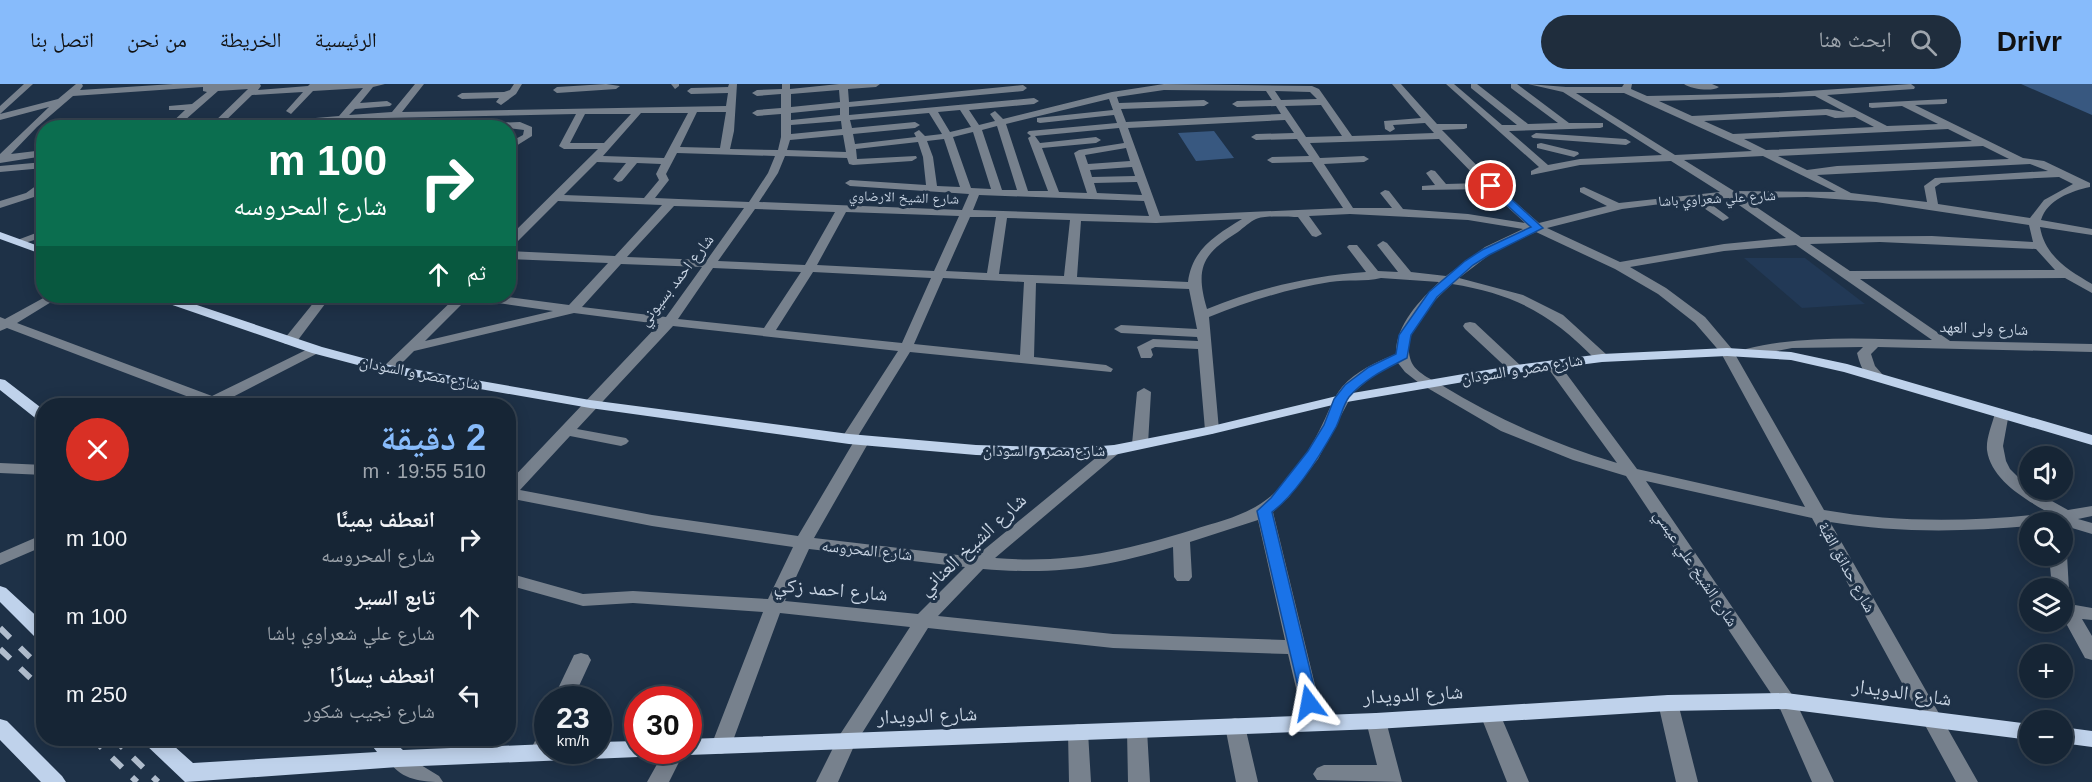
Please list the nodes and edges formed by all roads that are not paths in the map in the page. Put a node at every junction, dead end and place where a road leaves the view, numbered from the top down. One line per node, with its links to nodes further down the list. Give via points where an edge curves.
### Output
1 (29, 84): 81 (street)
2 (81, 84): 43 (street)
3 (371, 84): 4 (street); 23 (street); 71 (street)
4 (381, 84)
5 (420, 84): 50 (street)
6 (470, 84): 51 (street)
7 (518, 84): 49 (street)
8 (877, 84): 44 (street); 58 (street)
9 (943, 84): 52 (street)
10 (1106, 84): 46 (street)
11 (1121, 84): 41 (street)
12 (1396, 84): 109 (street)
13 (1532, 84): 39 (street)
14 (1688, 84): 31 (street)
15 (1772, 84): 47 (street)
16 (617, 85): 33 (street); 45 (street)
17 (1173, 85): 18 (street); 25 (street)
18 (1196, 85): 26 (street); 62 (street)
19 (1450, 85): 120 (street)
20 (196, 86): 21 (street); 43 (street); 72 (street, via 177,96 171,110)
21 (216, 86): 22 (street); 72 (street)
22 (258, 86): 23 (street, via 276,93); 105 (street)
23 (313, 86): 82 (street)
24 (1021, 86): 38 (street); 57 (street)
25 (1149, 86): 41 (street); 67 (street)
26 (1214, 86): 27 (street)
27 (1238, 86): 35 (street)
28 (1304, 86): 35 (street); 59 (street, via 1316,91)
29 (1474, 86): 123 (street)
30 (1514, 86): 117 (street)
31 (1758, 86)
32 (1878, 86): 37 (street); 42 (street); 65 (street)
33 (559, 87): 88 (street)
34 (733, 87): 40 (street); 75 (street)
35 (1272, 87): 63 (street)
36 (1627, 87): 39 (street); 54 (street)
37 (1911, 87)
38 (978, 88): 52 (street); 69 (street)
39 (1572, 88): 110 (street)
40 (691, 91)
41 (1129, 92): 46 (street)
42 (1814, 92): 47 (street); 93 (street)
43 (71, 93): 56 (street)
44 (843, 93): 55 (street); 55 (street); 58 (street); 100 (street)
45 (609, 94)
46 (1114, 94): 76 (street); 85 (street)
47 (1791, 94): 54 (street); 90 (street)
48 (425, 95): 50 (street)
49 (507, 95): 51 (street); 87 (street)
50 (407, 96): 94 (street)
51 (462, 96): 95 (street)
52 (947, 96): 58 (street, via 915,95)
53 (87, 98): 56 (street)
54 (1644, 99): 102 (street)
55 (786, 100): 55 (street, via 757,103); 100 (street); 126 (street, شارع احمد بسيوني)
56 (61, 101): 81 (street); 103 (street)
57 (1035, 101): 69 (street); 85 (street)
58 (880, 102): 91 (street)
59 (1323, 102): 63 (street); 132 (street)
60 (1944, 102): 65 (street)
61 (603, 103): 84 (street)
62 (1204, 103): 67 (street); 108 (street)
63 (1278, 103): 68 (street); 98 (street)
64 (1903, 103): 65 (street); 70 (street); 118 (street)
65 (1919, 103)
66 (387, 104): 71 (street)
67 (1160, 104): 76 (street)
68 (1237, 104)
69 (988, 105): 73 (street); 111 (street)
70 (1872, 105)
71 (352, 106): 99 (street)
72 (194, 107): 104 (street)
73 (962, 107): 79 (street); 119 (street)
74 (1768, 108): 96 (street)
75 (731, 109): 78 (street); 144 (street)
76 (1116, 109): 101 (street); 115 (street)
77 (639, 110): 78 (street); 84 (street); 140 (street)
78 (693, 110): 143 (street)
79 (932, 110): 89 (street); 127 (street)
80 (1733, 110): 97 (street, via 1750,109)
81 (1, 111): 112 (street)
82 (291, 111)
83 (582, 111): 84 (street); 88 (street); 140 (street, via 564,146)
84 (596, 111)
85 (1044, 111): 101 (street)
86 (255, 112): 106 (street)
87 (495, 112): 88 (street); 95 (street)
88 (547, 112)
89 (906, 112): 91 (street); 114 (street)
90 (1827, 112): 93 (street); 96 (street)
91 (882, 114): 100 (street)
92 (1384, 114): 109 (street)
93 (1855, 114): 122 (street)
94 (395, 115): 95 (street); 99 (street)
95 (449, 115)
96 (1781, 115): 97 (street)
97 (1761, 116): 102 (street)
98 (1287, 117): 108 (street); 131 (street)
99 (342, 118): 107 (street)
100 (845, 118): 124 (street)
101 (1027, 119): 111 (street); 125 (street)
102 (1690, 119): 130 (street)
103 (40, 120)
104 (179, 120)
105 (221, 120)
106 (248, 120)
107 (320, 120)
108 (1213, 120): 115 (street)
109 (1428, 120): 116 (street); 121 (street, via 1386,123); 128 (street)
110 (1604, 121): 117 (street); 134 (street); 150 (street)
111 (1001, 122): 119 (street); 184 (street)
112 (34, 125): 154 (street)
113 (516, 125): 135 (street, via 529,129)
114 (915, 125): 124 (street); 133 (street)
115 (1122, 125): 125 (street); 139 (street)
116 (1464, 126)
117 (1568, 126): 123 (street)
118 (1951, 126): 122 (street); 138 (street)
119 (977, 128): 127 (street); 183 (street)
120 (1499, 128): 123 (street); 163 (street)
121 (1390, 129)
122 (1885, 129): 130 (street)
123 (1526, 132): 134 (street)
124 (848, 133): 126 (street); 149 (street)
125 (1032, 133): 141 (street)
126 (786, 136): 145 (street, شارع احمد بسيوني)
127 (948, 136): 133 (street); 182 (street)
128 (1442, 136): 132 (street); 176 (street)
129 (1256, 137): 131 (street)
130 (1731, 137): 148 (street)
131 (1301, 138): 132 (street); 158 (street)
132 (1349, 139)
133 (923, 140): 136 (street); 177 (street)
134 (1586, 141): 137 (street); 147 (street)
135 (516, 142)
136 (907, 142): 149 (street); 165 (street)
137 (1626, 142)
138 (1985, 143): 148 (street); 160 (street)
139 (1129, 145): 141 (street); 152 (street); 162 (street)
140 (607, 146): 151 (street)
141 (1036, 146): 186 (street)
142 (1541, 146): 147 (street)
143 (675, 150): 144 (street); 159 (street)
144 (724, 151): 145 (street)
145 (783, 152): 149 (street); 198 (street, شارع احمد بسيوني)
146 (36, 154): 154 (street)
147 (1574, 154): 164 (street)
148 (1768, 154): 150 (street); 168 (street)
149 (852, 155): 156 (street)
150 (1675, 157): 164 (street); 188 (street)
151 (593, 159): 155 (street); 192 (street)
152 (1081, 159): 162 (street); 172 (street)
153 (1364, 159): 158 (street)
154 (1, 160): 161 (street)
155 (634, 160): 159 (street); 170 (street)
156 (879, 160): 165 (street); 174 (street)
157 (1272, 160): 158 (street)
158 (1317, 160): 202 (street)
159 (668, 161): 195 (street, via 661,174 664,180)
160 (2021, 161): 168 (street); 169 (street, via 2035,162)
161 (36, 164)
162 (1136, 164): 171 (street)
163 (1546, 168): 164 (street); 167 (street)
164 (1564, 168)
165 (913, 173): 174 (street); 177 (street)
166 (1431, 173): 179 (street)
167 (1535, 173)
168 (1807, 173): 190 (street)
169 (2061, 174): 175 (street); 200 (street, via 1939,180 1929,186)
170 (618, 179)
171 (1141, 179): 172 (street); 193 (street)
172 (1088, 180): 189 (street)
173 (850, 183): 174 (street)
174 (868, 184)
175 (2087, 185): 211 (street, via 2054,197)
176 (1491, 186): 179 (street); 212 (street)
177 (932, 188): 182 (street)
178 (1426, 188): 179 (street)
179 (1444, 188)
180 (36, 190): 187 (street)
181 (1584, 190): 199 (street)
182 (971, 191): 183 (street); 205 (street)
183 (998, 193): 184 (street)
184 (1023, 193): 186 (street)
185 (1385, 193): 203 (street)
186 (1054, 194): 189 (street)
187 (30, 195): 191 (street); 197 (street)
188 (1732, 195): 190 (street, شارع علي شعراوي باشا); 194 (street, شارع علي شعراوي باشا); 218 (street)
189 (1093, 196): 193 (street)
190 (1851, 196): 200 (street, شارع علي شعراوي باشا)
191 (36, 197)
192 (555, 198): 195 (street, شارع الشيخ الارضاوي); 217 (street)
193 (1148, 198): 210 (street)
194 (1694, 198): 199 (street, شارع علي شعراوي باشا); 209 (street)
195 (647, 201): 196 (street, شارع الشيخ الارضاوي)
196 (671, 202): 198 (street, شارع الشيخ الارضاوي); 225 (street)
197 (0, 205)
198 (752, 205): 201 (street, شارع الشيخ الارضاوي); 226 (street, شارع احمد بسيوني)
199 (1618, 207): 212 (street, شارع علي شعراوي باشا)
200 (1933, 207): 211 (street, شارع علي شعراوي باشا)
201 (842, 209): 205 (street, شارع الشيخ الارضاوي); 228 (street)
202 (1350, 211): 203 (street, شارع الشيخ الارضاوي); 204 (street, شارع الشيخ الارضاوي)
203 (1400, 212): 212 (street, شارع الشيخ الارضاوي, via 1499,220)
204 (1302, 214): 207 (street, شارع الشيخ الارضاوي); 214 (street)
205 (964, 215): 206 (street, شارع الشيخ الارضاوي); 232 (street)
206 (1002, 216): 208 (street, شارع الشيخ الارضاوي); 234 (street)
207 (1252, 217): 210 (street, شارع الشيخ الارضاوي); 238 (street, via 1218,238 1204,253 1196,269)
208 (1076, 218): 210 (street, شارع الشيخ الارضاوي); 237 (street)
209 (1723, 218)
210 (1156, 220)
211 (2034, 221): 213 (street, شارع علي شعراوي باشا); 221 (street)
212 (1538, 228): 227 (street, شارع حدائق القبة); 235 (street, شارع علي شعراوي باشا, via 1492,248)
213 (2092, 232)
214 (1316, 234)
215 (0, 235): 219 (main road)
216 (36, 236): 219 (street)
217 (516, 237)
218 (1798, 240): 221 (street, via 1917,238); 227 (street, via 1701,248); 231 (street)
219 (18, 242): 223 (main road)
220 (1383, 245): 230 (street)
221 (2038, 246): 229 (street)
222 (1353, 247): 233 (street)
223 (36, 249)
224 (516, 255): 225 (street)
225 (618, 260): 226 (street); 245 (street)
226 (711, 265): 228 (street); 247 (street, شارع احمد بسيوني)
227 (1619, 266): 260 (street, شارع حدائق القبة, via 1682,305)
228 (808, 270): 232 (street); 251 (street)
229 (2068, 274): 231 (street); 239 (street)
230 (1407, 275): 233 (street); 235 (street)
231 (1848, 275): 255 (street)
232 (938, 276): 234 (street); 257 (street)
233 (1375, 276): 246 (street, via 1273,289)
234 (992, 278): 236 (street)
235 (1450, 279): 263 (street, شارع علي شعراوي باشا, via 1410,326); 264 (street, via 1494,290 1539,308 1575,330)
236 (1030, 280): 237 (street); 265 (street)
237 (1070, 281): 238 (street)
238 (1194, 286): 246 (street)
239 (2092, 289)
240 (516, 302): 245 (street)
241 (42, 303): 248 (street)
242 (182, 303): 253 (main road, شارع مصر و السودان)
243 (320, 303): 253 (street)
244 (457, 303): 256 (street)
245 (572, 310): 247 (street); 256 (street)
246 (1202, 315): 252 (street)
247 (669, 322): 251 (street); 277 (street, شارع احمد بسيوني)
248 (2, 324): 274 (street)
249 (1470, 326): 269 (street)
250 (1121, 329): 252 (street)
251 (768, 332): 257 (street)
252 (1204, 339): 262 (street, via 1153,343 1144,347); 280 (street)
253 (290, 340): 259 (main road, شارع مصر و السودان)
254 (1875, 342): 255 (street, شارع ولى العهد); 261 (street, شارع ولى العهد, via 1792,344); 270 (street, via 1864,353 1864,360)
255 (1946, 344): 258 (street, شارع ولى العهد)
256 (411, 348): 267 (street)
257 (906, 348): 265 (street); 282 (street)
258 (2092, 348)
259 (317, 350): 267 (main road, شارع مصر و السودان); 275 (street)
260 (1727, 352): 261 (main road, شارع مصر و السودان); 264 (main road, شارع مصر و السودان); 295 (street, شارع حدائق القبة)
261 (1751, 352): 270 (main road, شارع مصر و السودان, via 1818,361)
262 (1146, 355)
263 (1402, 356): 272 (street, via 1410,369); 276 (street, via 1373,370)
264 (1602, 358): 266 (main road, شارع مصر و السودان)
265 (1027, 360): 268 (street)
266 (1552, 364): 269 (main road, شارع مصر و السودان); 289 (street, شارع الشيخ علي عيسي)
267 (388, 369): 277 (main road, شارع مصر و السودان)
268 (1106, 369)
269 (1516, 369): 272 (main road, شارع مصر و السودان)
270 (1876, 375): 279 (main road, شارع مصر و السودان)
271 (0, 383): 278 (main road)
272 (1430, 384): 276 (main road, شارع مصر و السودان); 289 (street, via 1461,405 1528,439)
273 (1144, 392): 285 (street)
274 (198, 398)
275 (225, 398)
276 (1341, 399): 280 (main road, شارع مصر و السودان); 293 (street, شارع المحروسه, via 1314,452 1276,502)
277 (590, 404): 281 (street, شارع احمد بسيوني); 282 (main road, شارع مصر و السودان)
278 (36, 412)
279 (2002, 413): 283 (main road, شارع مصر و السودان); 294 (street, via 1994,448 2002,468)
280 (1212, 430): 285 (main road, شارع مصر و السودان)
281 (565, 431): 284 (street); 290 (street, شارع احمد بسيوني)
282 (855, 439): 286 (main road, شارع مصر و السودان, via 1024,452); 302 (street)
283 (2092, 440)
284 (621, 441)
285 (1140, 444): 286 (main road, شارع مصر و السودان)
286 (1114, 450): 304 (street, شارع الشيخ العناني)
287 (0, 468): 288 (street)
288 (36, 470)
289 (1634, 475): 295 (street); 318 (street, شارع الشيخ علي عيسي)
290 (516, 484)
291 (516, 493): 302 (street, شارع المحروسه, via 629,516)
292 (2092, 510): 296 (street)
293 (1264, 511): 300 (street, شارع المحروسه); 314 (street)
294 (2052, 512)
295 (1819, 515): 297 (street, via 1887,524); 322 (street, شارع حدائق القبة)
296 (2073, 515)
297 (2019, 521)
298 (2073, 522): 299 (street)
299 (2092, 529)
300 (1181, 539): 304 (street, شارع المحروسه, via 1072,564); 305 (street)
301 (36, 543): 303 (street)
302 (803, 543): 304 (street, شارع المحروسه); 308 (street)
303 (1, 559)
304 (980, 562): 312 (street, شارع الشيخ العناني)
305 (1183, 577)
306 (516, 581): 308 (street, شارع احمد زكي, via 584,600 633,597)
307 (0, 592): 313 (main road)
308 (774, 606): 312 (street, شارع احمد زكي); 335 (street)
309 (2073, 606): 310 (street)
310 (2092, 615)
311 (2073, 617): 315 (street)
312 (923, 621): 314 (street, شارع احمد زكي, via 1113,641); 331 (street, شارع الشيخ العناني)
313 (36, 626)
314 (1296, 647): 323 (street)
315 (2092, 652)
316 (581, 660): 317 (street)
317 (570, 686)
318 (1785, 700): 319 (main road, شارع الدويدار); 322 (main road, شارع الدويدار); 351 (street, شارع الشيخ علي عيسي)
319 (1668, 703): 320 (main road, شارع الدويدار); 350 (street)
320 (1490, 714): 321 (main road, شارع الدويدار); 349 (street)
321 (1376, 721): 323 (main road, شارع الدويدار); 341 (street)
322 (1933, 721): 327 (main road, شارع الدويدار); 352 (street, شارع حدائق القبة)
323 (1314, 722): 324 (main road, شارع الدويدار)
324 (1235, 726): 326 (main road, شارع الدويدار); 348 (street)
325 (0, 727): 342 (main road)
326 (1137, 730): 328 (main road, شارع الدويدار); 347 (street)
327 (2019, 731)
328 (1078, 732): 331 (main road, شارع الدويدار); 346 (street)
329 (2073, 736): 330 (main road)
330 (2092, 739)
331 (846, 742): 335 (main road, شارع الدويدار); 345 (street, شارع الشيخ العناني)
332 (534, 745): 337 (main road)
333 (160, 746): 340 (main road)
334 (384, 746): 337 (main road)
335 (721, 746): 336 (main road, شارع الدويدار)
336 (702, 747)
337 (398, 759): 340 (main road); 343 (street)
338 (668, 764): 344 (street)
339 (1324, 774): 341 (street)
340 (193, 777)
341 (1391, 777)
342 (55, 782)
343 (432, 782)
344 (658, 782)
345 (827, 782)
346 (1080, 782)
347 (1139, 782)
348 (1246, 782)
349 (1518, 782)
350 (1687, 782)
351 (1823, 782)
352 (1967, 782)

